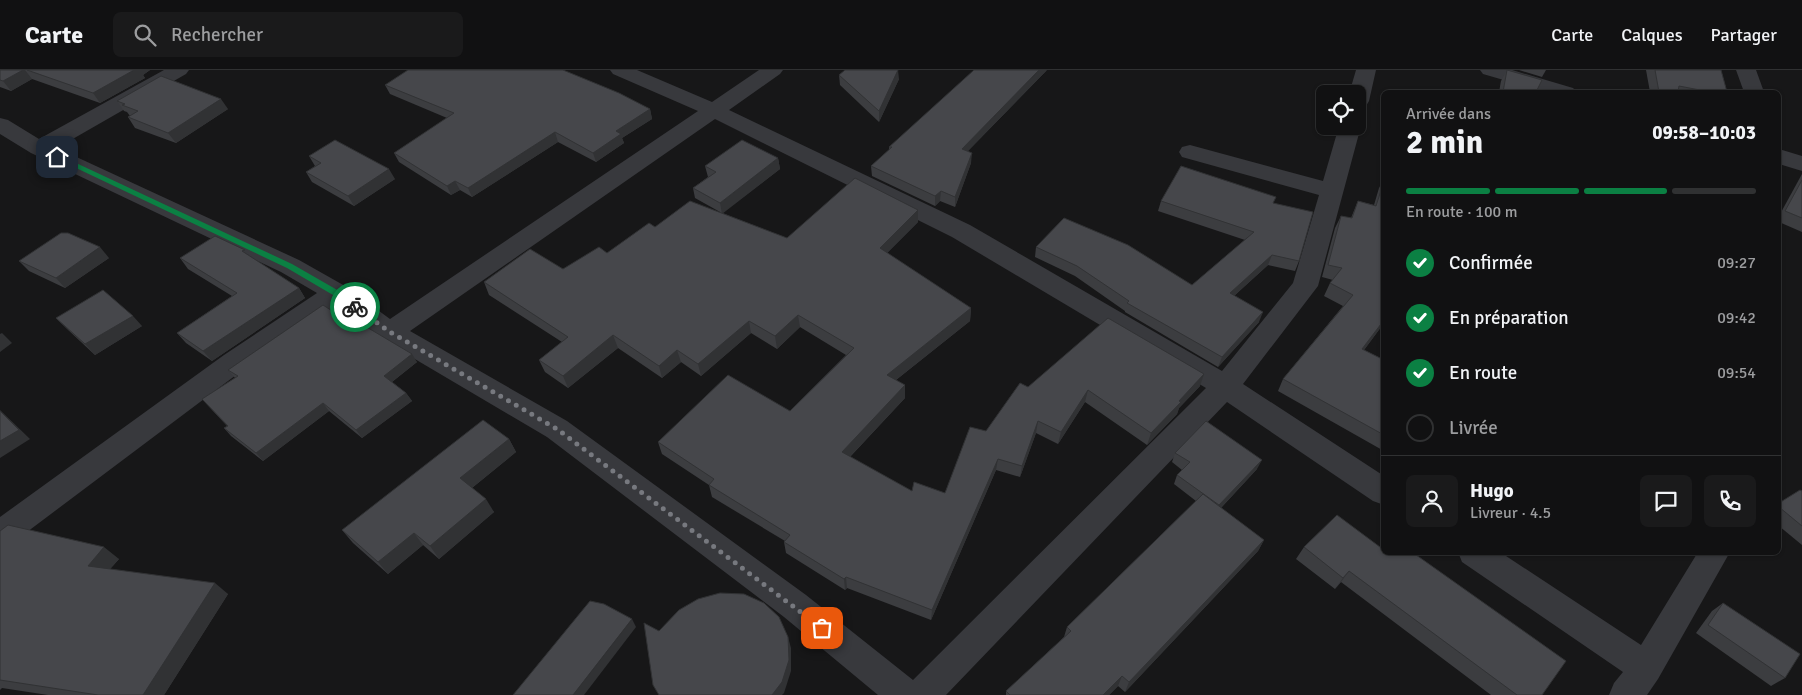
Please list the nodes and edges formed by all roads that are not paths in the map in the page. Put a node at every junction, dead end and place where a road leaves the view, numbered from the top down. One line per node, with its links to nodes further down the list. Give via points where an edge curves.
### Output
1 (179, 70): 13 (street)
2 (620, 70): 10 (street)
3 (773, 70): 10 (street)
4 (1366, 70): 7 (street)
5 (1490, 70): 8 (street)
6 (1746, 70): 9 (street)
7 (1362, 85)
8 (1559, 90)
9 (1753, 90)
10 (715, 111): 19 (street); 20 (street, via 961,231)
11 (0, 126): 13 (street)
12 (1348, 135): 17 (street)
13 (39, 148): 18 (street, via 290,266)
14 (1190, 152): 17 (street)
15 (1781, 157): 16 (street)
16 (1802, 164)
17 (1332, 191): 20 (street, via 1305,286)
18 (336, 293): 19 (street); 22 (street, via 227,368)
19 (390, 332): 26 (street, via 557,429 795,606)
20 (1225, 386): 21 (street); 27 (street)
21 (1381, 490)
22 (0, 534)
23 (1477, 555): 25 (street)
24 (1713, 555): 25 (street)
25 (1646, 668): 28 (street)
26 (905, 695)
27 (922, 695)
28 (1626, 695)

